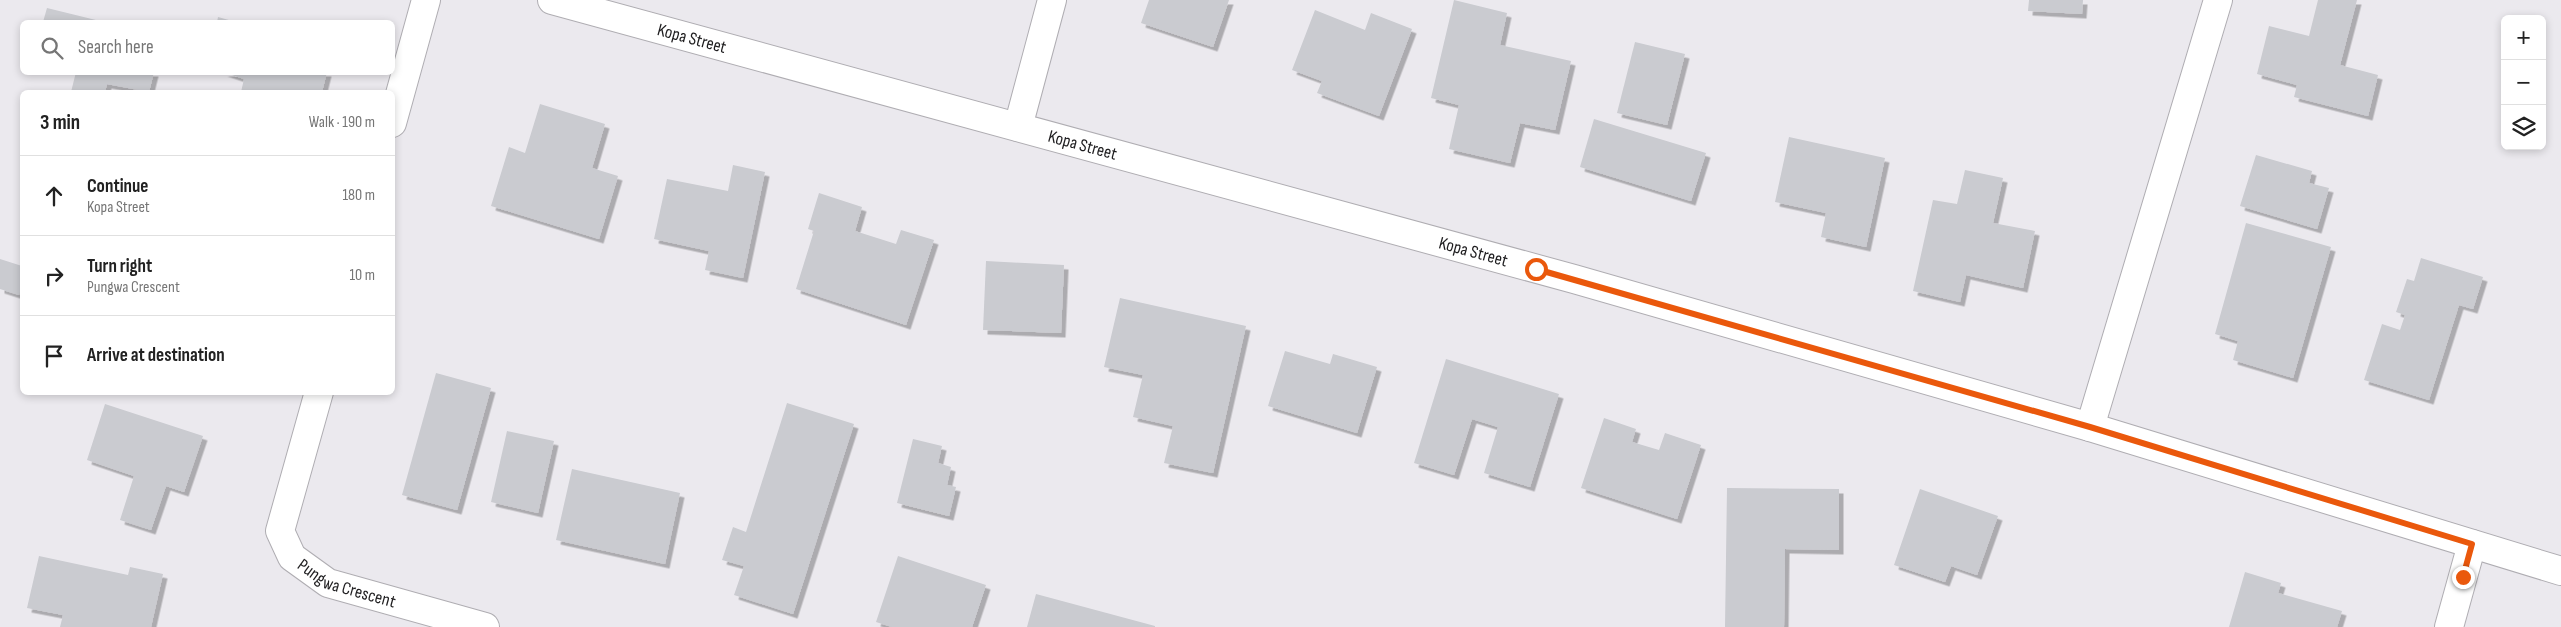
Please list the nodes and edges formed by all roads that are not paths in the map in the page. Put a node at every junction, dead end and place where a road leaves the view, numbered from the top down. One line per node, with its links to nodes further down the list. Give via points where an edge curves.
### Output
1 (426, 0): 5 (street)
2 (552, 0): 6 (street, Kopa Street)
3 (1052, 0): 6 (street)
4 (2218, 0): 8 (street)
5 (395, 112)
6 (1018, 128): 8 (street, Kopa Street, via 1574,279)
7 (317, 395): 11 (street, Pungwa Crescent, via 280,531 292,557 328,583)
8 (2090, 427): 9 (street, Kopa Street)
9 (2472, 544): 10 (street, Kopa Street); 12 (street)
10 (2561, 571)
11 (485, 627)
12 (2449, 627)

